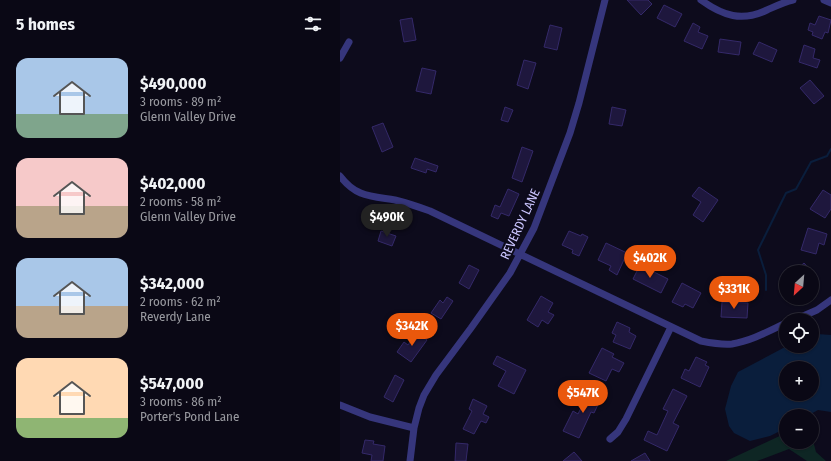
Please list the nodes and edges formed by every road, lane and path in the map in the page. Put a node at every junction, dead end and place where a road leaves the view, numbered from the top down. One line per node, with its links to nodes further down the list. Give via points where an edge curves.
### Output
1 (605, 0): 9 (street, REVERDY LANE, via 570,133 532,234)
2 (701, 0): 3 (street, via 712,8 739,17 756,14)
3 (793, 0)
4 (824, 0): 5 (street)
5 (831, 3)
6 (349, 42): 7 (street)
7 (340, 58)
8 (340, 176): 9 (street, via 349,186 369,197 395,200 430,211)
9 (521, 254): 13 (street); 15 (street, REVERDY LANE, via 431,382 419,408)
10 (831, 300): 11 (street)
11 (810, 313)
12 (779, 326): 13 (street, via 733,344 701,341)
13 (671, 327): 16 (street, via 626,419)
14 (340, 405): 15 (street, via 370,417)
15 (414, 428): 17 (street, REVERDY LANE)
16 (610, 439)
17 (410, 461)

